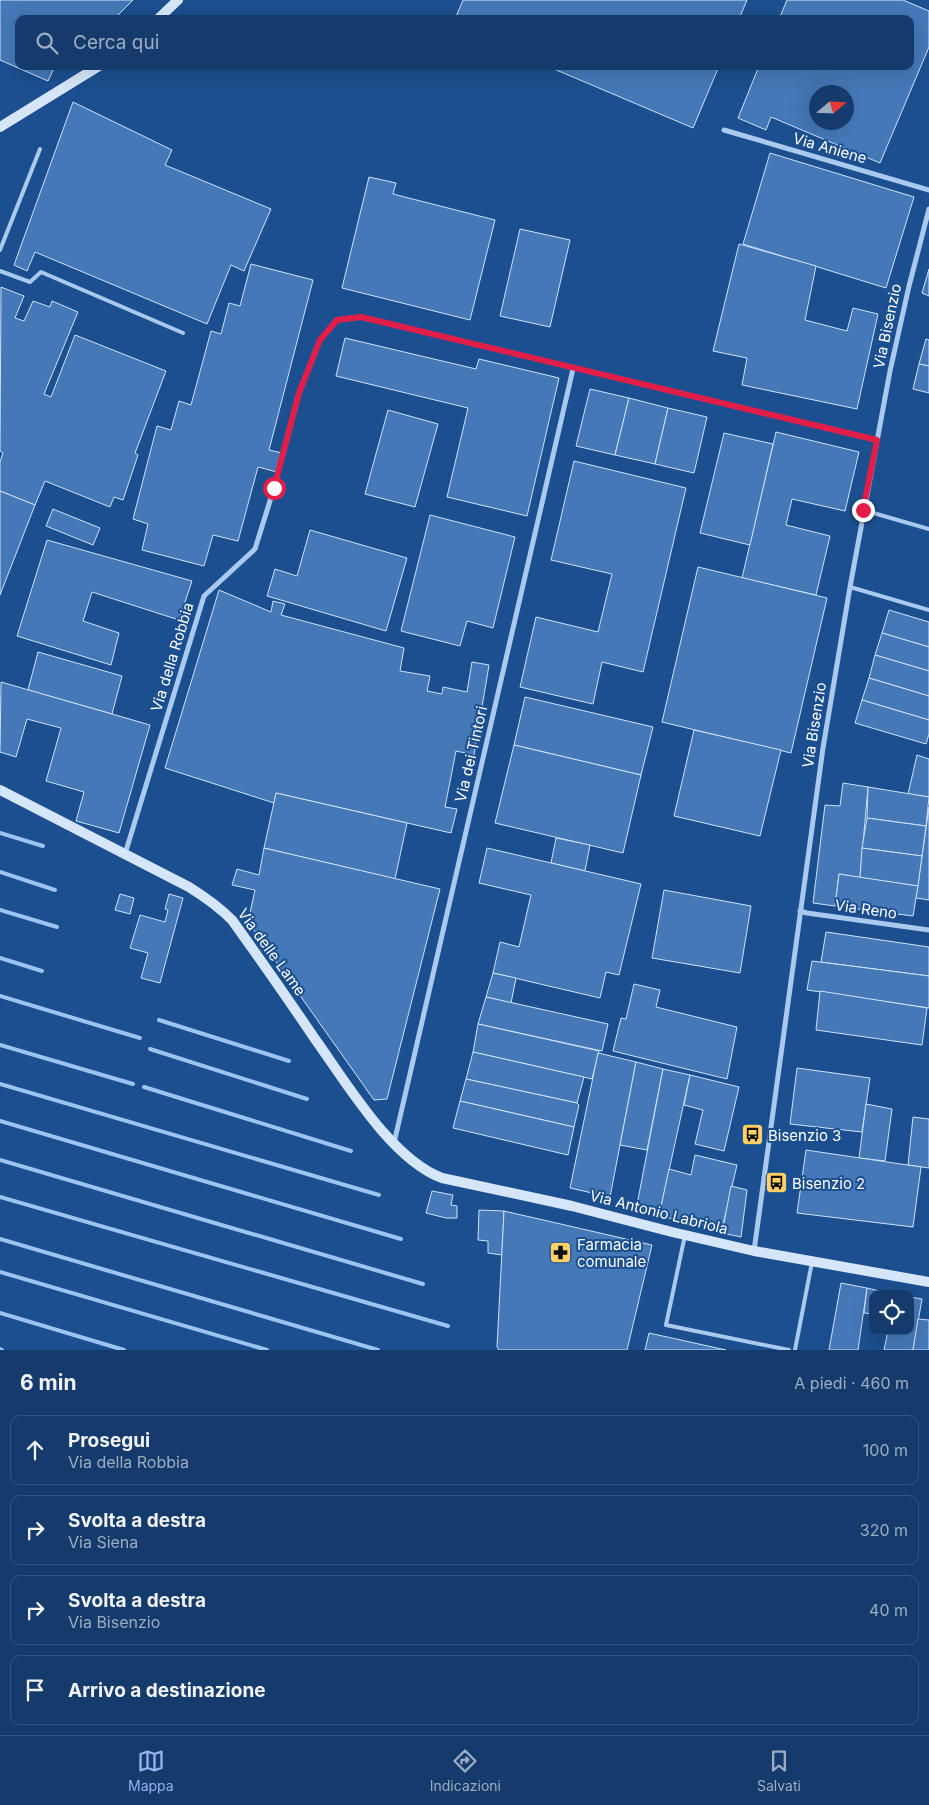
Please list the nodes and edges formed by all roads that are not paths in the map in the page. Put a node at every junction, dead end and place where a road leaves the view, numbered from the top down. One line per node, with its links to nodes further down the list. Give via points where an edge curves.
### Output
1 (178, 0): 2 (street)
2 (162, 15)
3 (93, 70): 4 (street)
4 (0, 127)
5 (724, 130): 7 (street, Via Aniene)
6 (40, 149): 9 (lane)
7 (929, 190)
8 (929, 209): 13 (street, Via Bisenzio, via 909,286)
9 (0, 250)
10 (0, 271): 11 (lane, via 30,282 41,272)
11 (183, 333)
12 (573, 369): 13 (street); 19 (street, Via della Robbia, via 361,317 337,320 320,340 299,393 255,550 204,596); 22 (street, Via dei Tintori)
13 (877, 440): 14 (street, Via Bisenzio)
14 (863, 510): 15 (lane); 16 (street, Via Bisenzio)
15 (929, 529)
16 (850, 587): 17 (lane); 20 (street, Via Bisenzio)
17 (929, 610)
18 (0, 790): 19 (street, Via delle Lame)
19 (125, 855): 22 (street, Via delle Lame, via 189,887 232,920)
20 (800, 911): 21 (street, Via Reno); 24 (street, Via Bisenzio)
21 (929, 930)
22 (393, 1144): 23 (street, Via Antonio Labriola, via 442,1178)
23 (685, 1235): 24 (street, Via Antonio Labriola); 27 (lane, via 666,1325)
24 (754, 1250): 25 (street, Via Antonio Labriola)
25 (812, 1260): 26 (street, Via Antonio Labriola); 28 (lane)
26 (929, 1282)
27 (789, 1350)
28 (795, 1350)

